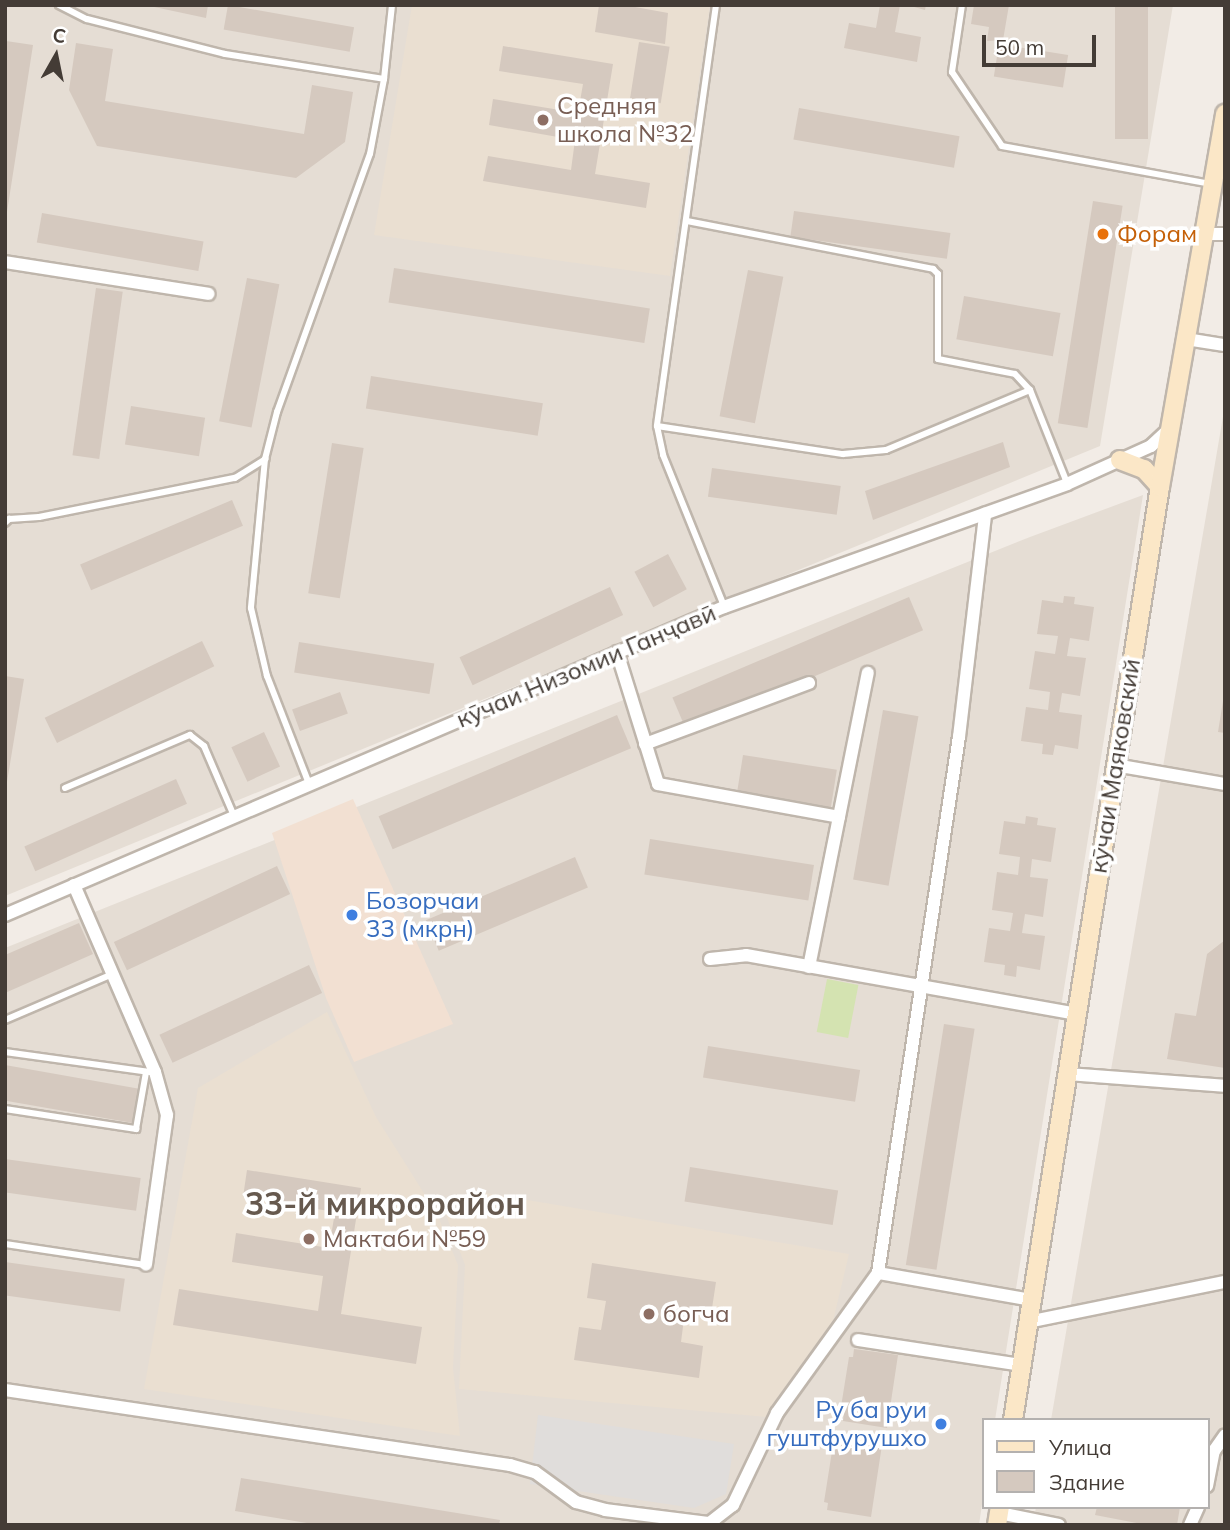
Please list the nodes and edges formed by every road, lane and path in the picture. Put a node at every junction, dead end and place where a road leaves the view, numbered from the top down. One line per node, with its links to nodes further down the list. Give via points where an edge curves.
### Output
1 (59, 5): 5 (lane, via 87,19 225,54)
2 (392, 5): 5 (lane)
3 (716, 5): 8 (lane)
4 (962, 5): 7 (lane, via 951,72 1002,146)
5 (384, 79): 18 (lane, via 370,154 277,412)
6 (1225, 114): 7 (street, кӯчаи Маяковский)
7 (1214, 184): 9 (street, кӯчаи Маяковский)
8 (687, 221): 15 (lane, via 933,269 938,274 938,359 1015,374); 16 (lane)
9 (1204, 234): 10 (street); 13 (street, кӯчаи Маяковский)
10 (1225, 234)
11 (5, 262): 12 (street)
12 (209, 294)
13 (1186, 339): 14 (street); 17 (street, кӯчаи Маяковский)
14 (1225, 345)
15 (1030, 390): 16 (lane, via 886,450 843,454); 20 (lane)
16 (657, 426): 24 (lane, via 663,455)
17 (1170, 428): 19 (street, кӯчаи Низомии Ганҷавӣ, via 1151,446); 21 (street, кӯчаи Маяковский)
18 (265, 459): 23 (lane, via 235,478); 30 (lane, via 251,608 267,676)
19 (1120, 460): 20 (street, кӯчаи Низомии Ганҷавӣ); 21 (street, via 1144,469)
20 (1067, 484): 22 (street, кӯчаи Низомии Ганҷавӣ)
21 (1160, 487): 29 (street, кӯчаи Маяковский)
22 (985, 513): 24 (street, кӯчаи Низомии Ганҷавӣ); 40 (street)
23 (5, 523)
24 (724, 607): 25 (street, кӯчаи Низомии Ганҷавӣ)
25 (617, 652): 28 (street); 30 (street, кӯчаи Низомии Ганҷавӣ)
26 (868, 673): 34 (street)
27 (809, 683): 28 (street)
28 (645, 744): 34 (street, via 658,784)
29 (1115, 765): 31 (street); 41 (street, кӯчаи Маяковский)
30 (309, 784): 33 (street, кӯчаи Низомии Ганҷавӣ)
31 (1225, 784)
32 (65, 788): 33 (lane, via 190,735 204,746)
33 (234, 816): 35 (street, кӯчаи Низомии Ганҷавӣ)
34 (839, 817): 38 (street)
35 (74, 885): 36 (street, кӯчаи Низомии Ганҷавӣ); 39 (street)
36 (5, 915)
37 (710, 959): 38 (street, via 746,955)
38 (809, 967): 40 (street)
39 (113, 974): 42 (lane); 44 (street)
40 (921, 986): 41 (street); 50 (street)
41 (1076, 1014): 45 (street, кӯчаи Маяковский)
42 (5, 1020)
43 (5, 1052): 44 (lane)
44 (150, 1072): 47 (lane, via 136,1129); 49 (street, via 167,1115)
45 (1067, 1074): 46 (street); 52 (street, кӯчаи Маяковский)
46 (1225, 1086)
47 (5, 1109)
48 (5, 1244): 49 (lane)
49 (146, 1265)
50 (877, 1273): 52 (street); 62 (street, via 777,1413 733,1505)
51 (1225, 1282): 53 (street)
52 (1031, 1300): 53 (street, кӯчаи Маяковский)
53 (1028, 1322): 55 (street, кӯчаи Маяковский)
54 (858, 1340): 55 (street)
55 (1021, 1364): 57 (street, кӯчаи Маяковский)
56 (5, 1390): 62 (street, via 510,1465 535,1472 576,1502)
57 (1013, 1418)
58 (1225, 1435): 59 (street, via 1214,1451)
59 (1209, 1476)
60 (1197, 1509): 64 (street)
61 (998, 1515): 63 (street)
62 (707, 1524)
63 (1059, 1525)
64 (1190, 1525)

